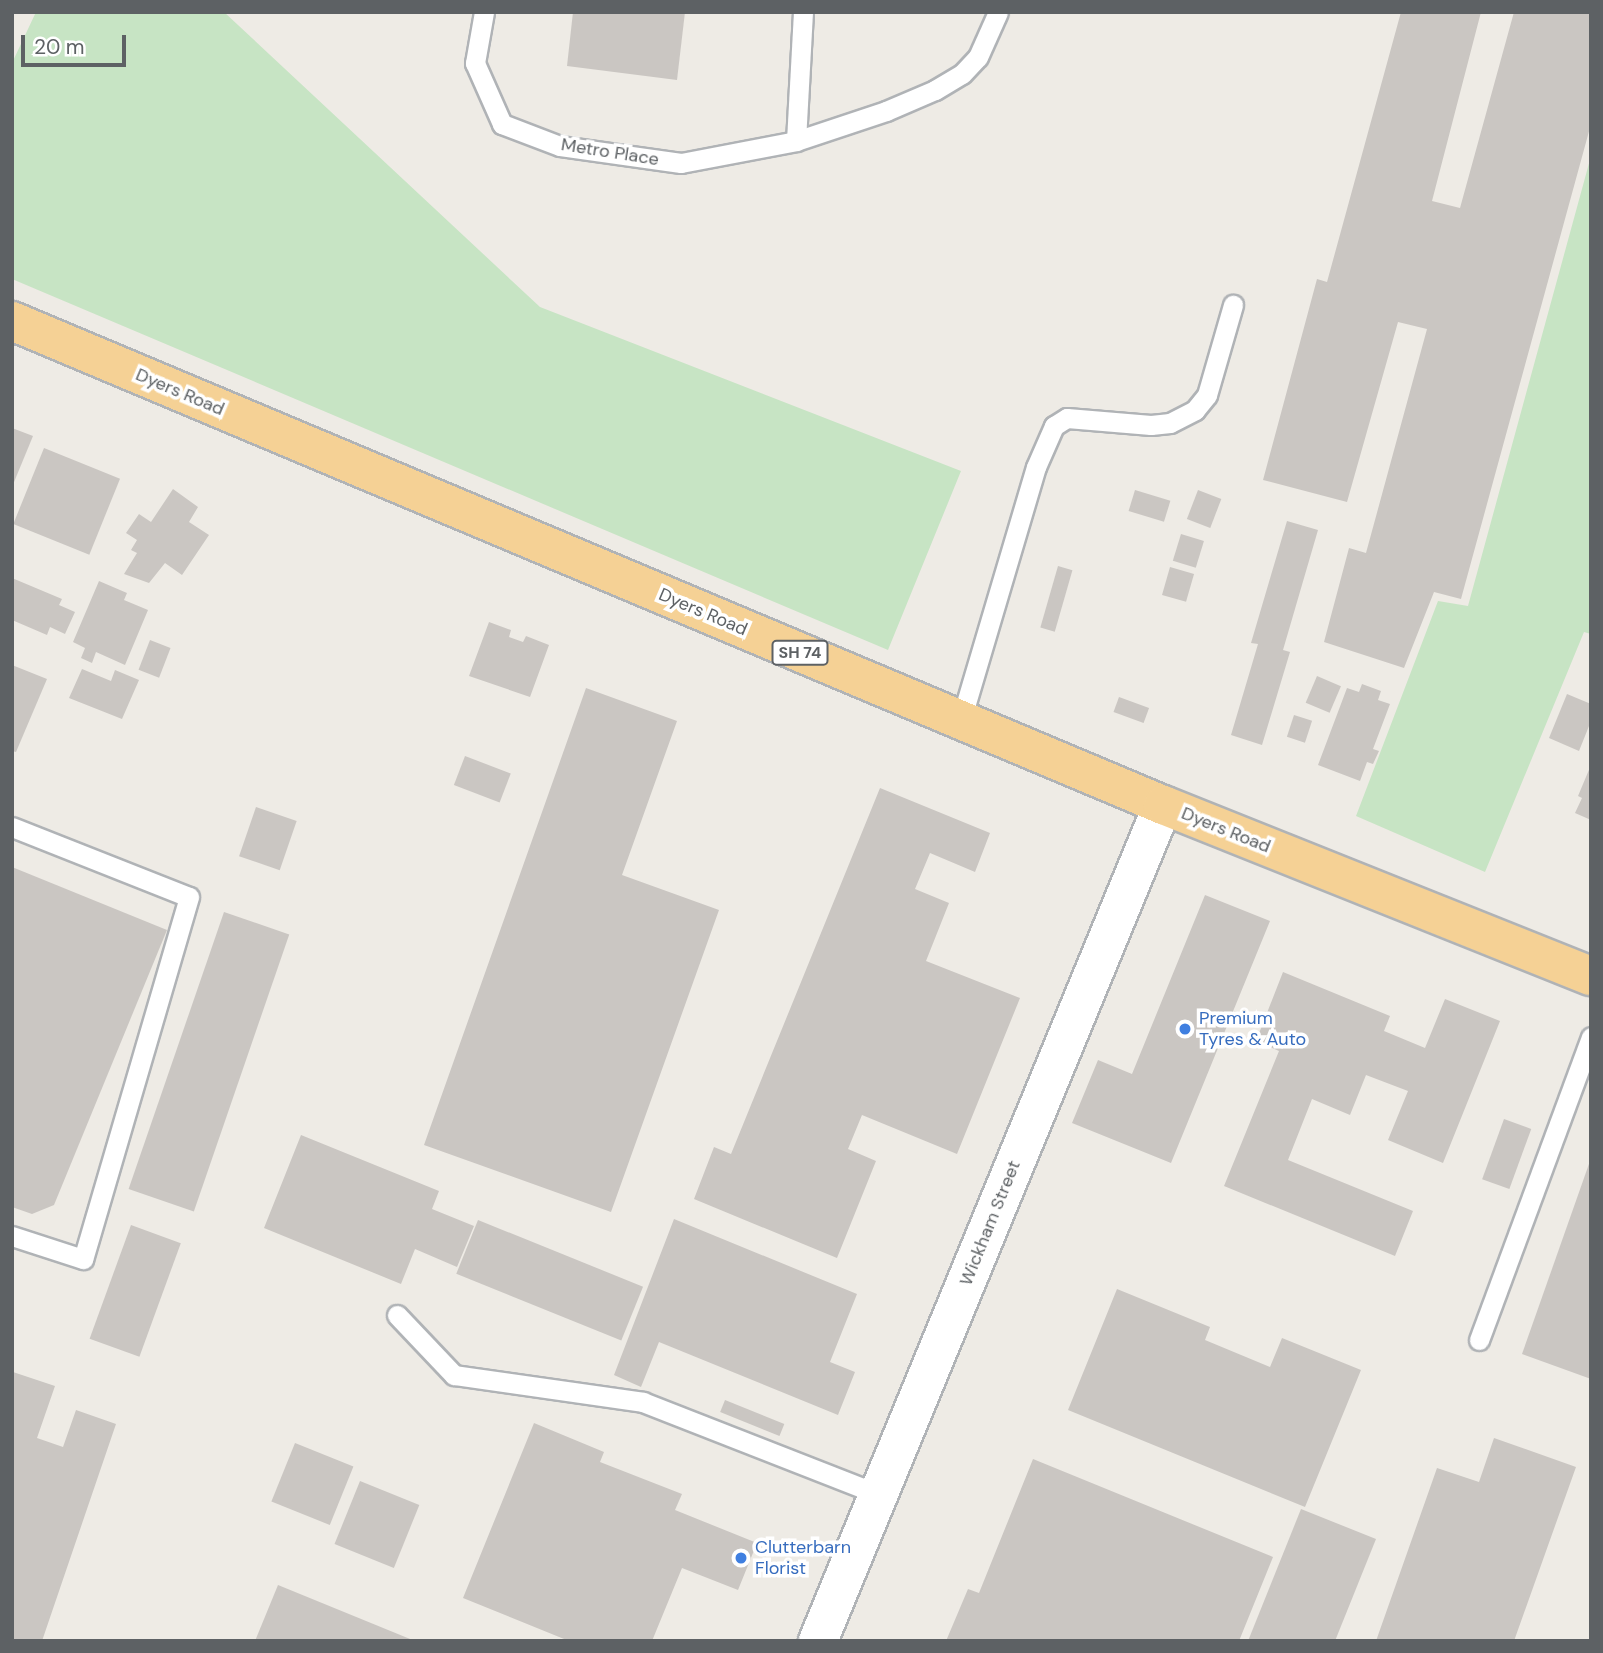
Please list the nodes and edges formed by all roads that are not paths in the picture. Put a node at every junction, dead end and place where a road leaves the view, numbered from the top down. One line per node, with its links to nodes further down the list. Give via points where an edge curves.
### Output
1 (484, 12): 4 (lane, Metro Place, via 475,63 502,124 559,146 681,163)
2 (803, 12): 4 (lane)
3 (998, 12): 4 (lane, Metro Place, via 978,57 962,74 886,111)
4 (796, 141)
5 (1233, 305): 7 (lane, via 1207,394 1195,411 1151,425 1067,418 1055,426 1036,467)
6 (12, 321): 7 (highway, Dyers Road / SH 74)
7 (961, 720): 8 (highway, Dyers Road / SH 74)
8 (1163, 805): 10 (highway, Dyers Road / SH 74); 15 (street, Wickham Street)
9 (12, 827): 12 (lane, via 189,897 83,1259)
10 (1591, 976)
11 (1591, 1037): 14 (lane)
12 (12, 1236)
13 (397, 1315): 15 (lane, via 454,1375 643,1402)
14 (1479, 1340)
15 (878, 1494): 16 (street, Wickham Street)
16 (818, 1641)

